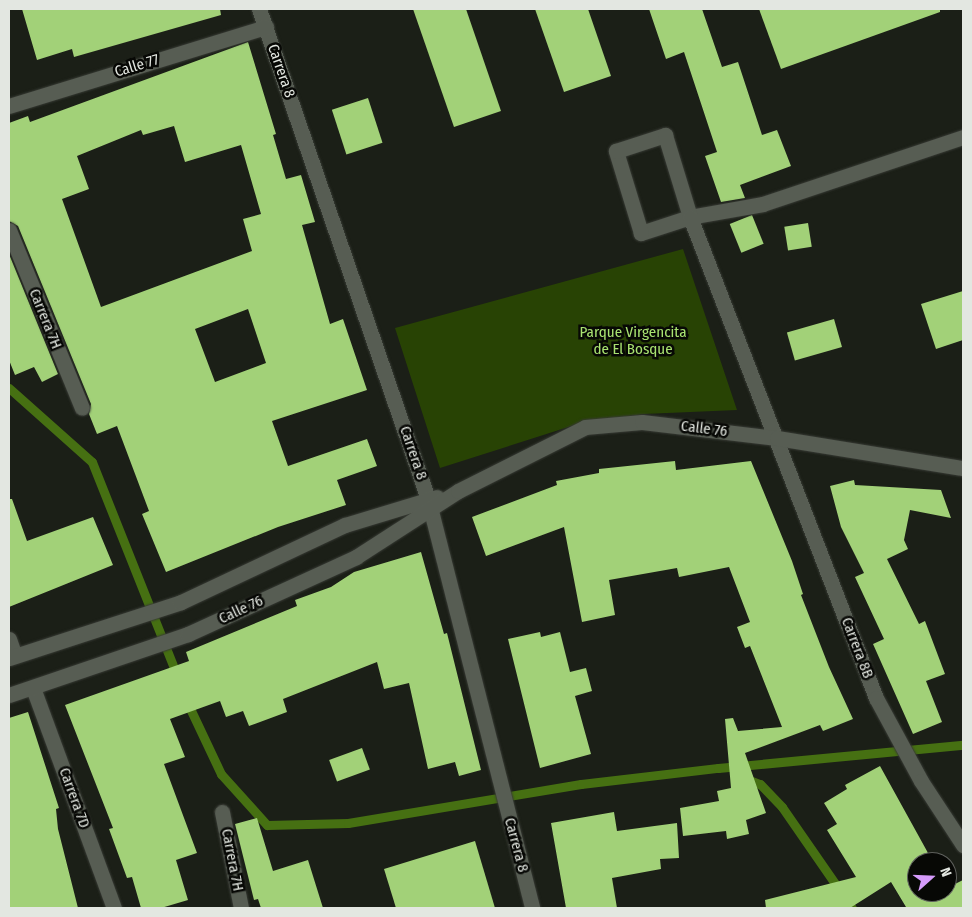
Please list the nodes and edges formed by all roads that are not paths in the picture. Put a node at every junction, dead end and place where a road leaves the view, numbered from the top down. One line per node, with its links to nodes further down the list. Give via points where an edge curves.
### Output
1 (259, 9): 2 (street, Carrera 8)
2 (266, 27): 3 (street, Calle 77); 10 (street, Carrera 8)
3 (9, 106)
4 (963, 137): 5 (street, via 763,204)
5 (690, 217): 5 (street, via 665,135 616,151 641,232); 8 (street, Carrera 8B, via 746,366)
6 (9, 230): 7 (street, Carrera 7H)
7 (82, 408)
8 (778, 438): 9 (street, Calle 76); 10 (street, Calle 76, via 642,422 585,427); 16 (street, Carrera 8B, via 876,698 921,781)
9 (963, 468)
10 (430, 505): 12 (street, Calle 76, via 345,525 182,602); 13 (street, Calle 76, via 356,558 188,634); 19 (street, Carrera 8)
11 (9, 639): 12 (street)
12 (12, 657)
13 (34, 688): 14 (street, Calle 76); 17 (street, Carrera 7D)
14 (9, 695)
15 (222, 812): 18 (street, Carrera 7H)
16 (963, 845)
17 (114, 908)
18 (241, 908)
19 (532, 908)

